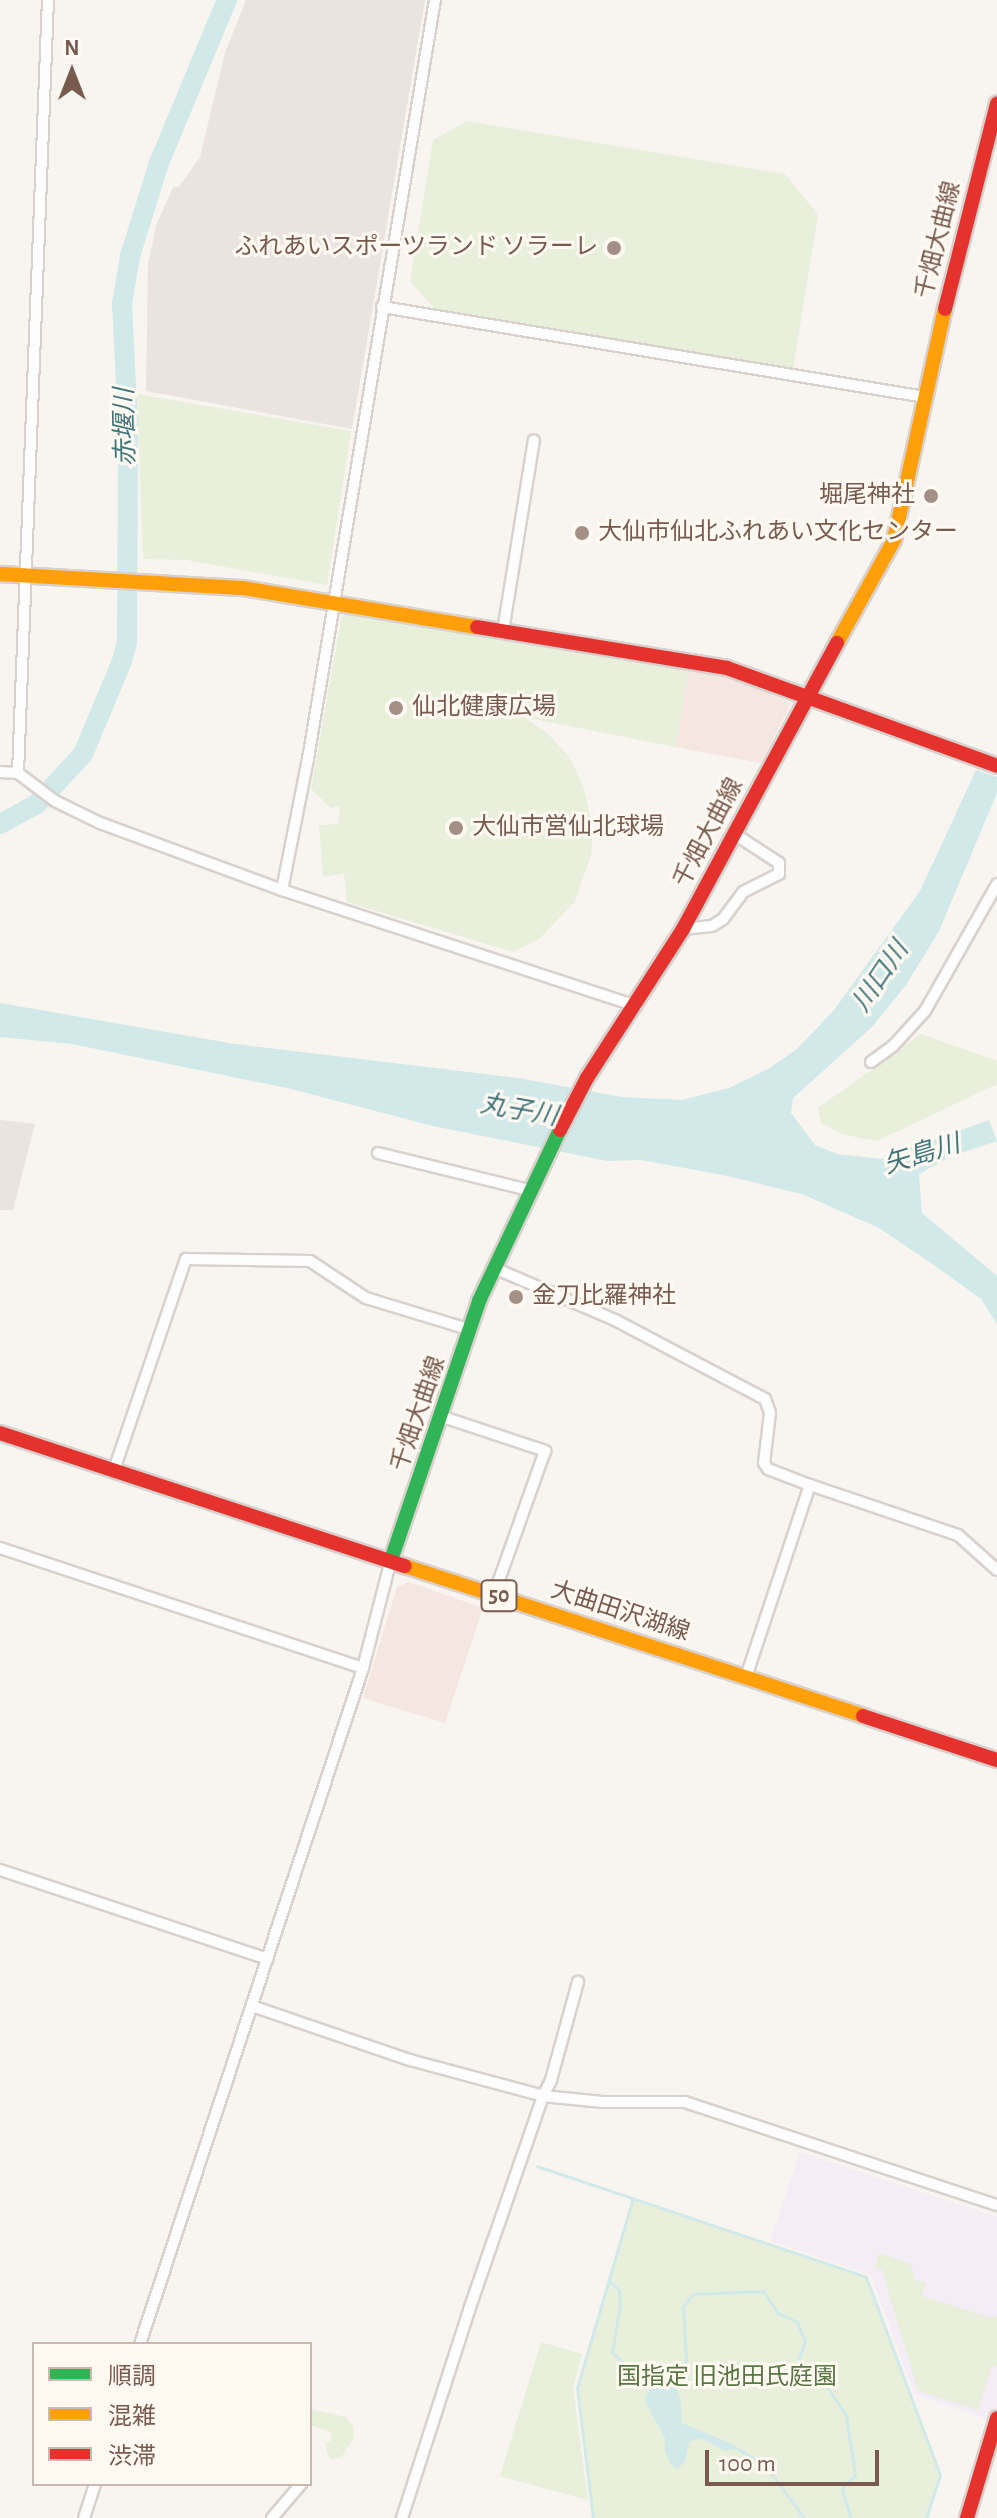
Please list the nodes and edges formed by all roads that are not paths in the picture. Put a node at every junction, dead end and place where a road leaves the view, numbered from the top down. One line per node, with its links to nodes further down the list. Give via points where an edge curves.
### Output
1 (48, 0): 8 (street)
2 (435, 0): 4 (street)
3 (997, 103): 5 (main road, 千畑大曲線)
4 (382, 307): 5 (street); 9 (street)
5 (925, 397): 11 (main road, 千畑大曲線, via 894,540)
6 (534, 440): 10 (street)
7 (0, 574): 8 (main road)
8 (26, 575): 9 (main road, via 243,588); 14 (street)
9 (332, 603): 10 (main road); 17 (street)
10 (503, 631): 11 (main road, via 727,668)
11 (808, 698): 12 (main road); 15 (main road, 千畑大曲線)
12 (997, 766)
13 (0, 772): 14 (street)
14 (18, 773): 17 (street, via 55,801 100,823)
15 (733, 833): 18 (main road, 千畑大曲線); 18 (street, via 779,863 779,874 743,892 712,926)
16 (997, 884): 20 (street, via 925,1011)
17 (282, 890): 19 (street)
18 (683, 929): 19 (main road, 千畑大曲線)
19 (636, 1006): 22 (main road, 千畑大曲線, via 609,1043)
20 (871, 1062)
21 (378, 1153): 22 (street)
22 (529, 1190): 23 (main road, 千畑大曲線)
23 (494, 1268): 24 (main road, 千畑大曲線); 28 (street, via 615,1320 765,1399 770,1413 764,1463)
24 (471, 1330): 25 (main road, 千畑大曲線); 27 (street, via 366,1298 310,1261 186,1259)
25 (443, 1417): 30 (main road, 千畑大曲線); 32 (street, via 545,1451)
26 (0, 1433): 27 (main road, 大曲田沢湖線 / 50)
27 (114, 1470): 30 (main road, 大曲田沢湖線 / 50)
28 (810, 1485): 31 (street, via 958,1535); 34 (street)
29 (0, 1548): 33 (street)
30 (391, 1560): 32 (main road, 大曲田沢湖線 / 50); 33 (street)
31 (997, 1570)
32 (494, 1594): 34 (main road, 大曲田沢湖線 / 50)
33 (363, 1668): 37 (street)
34 (746, 1677): 35 (main road, 大曲田沢湖線 / 50)
35 (996, 1755)
36 (0, 1870): 37 (street)
37 (268, 1959): 39 (street)
38 (578, 1982): 40 (street)
39 (252, 2006): 40 (street, via 410,2060); 42 (street)
40 (543, 2096): 41 (street, via 685,2102); 48 (street)
41 (997, 2205)
42 (141, 2342)
43 (997, 2418): 49 (main road)
44 (94, 2486): 46 (street)
45 (299, 2486): 47 (street)
46 (84, 2518)
47 (272, 2518)
48 (402, 2518)
49 (967, 2518)

